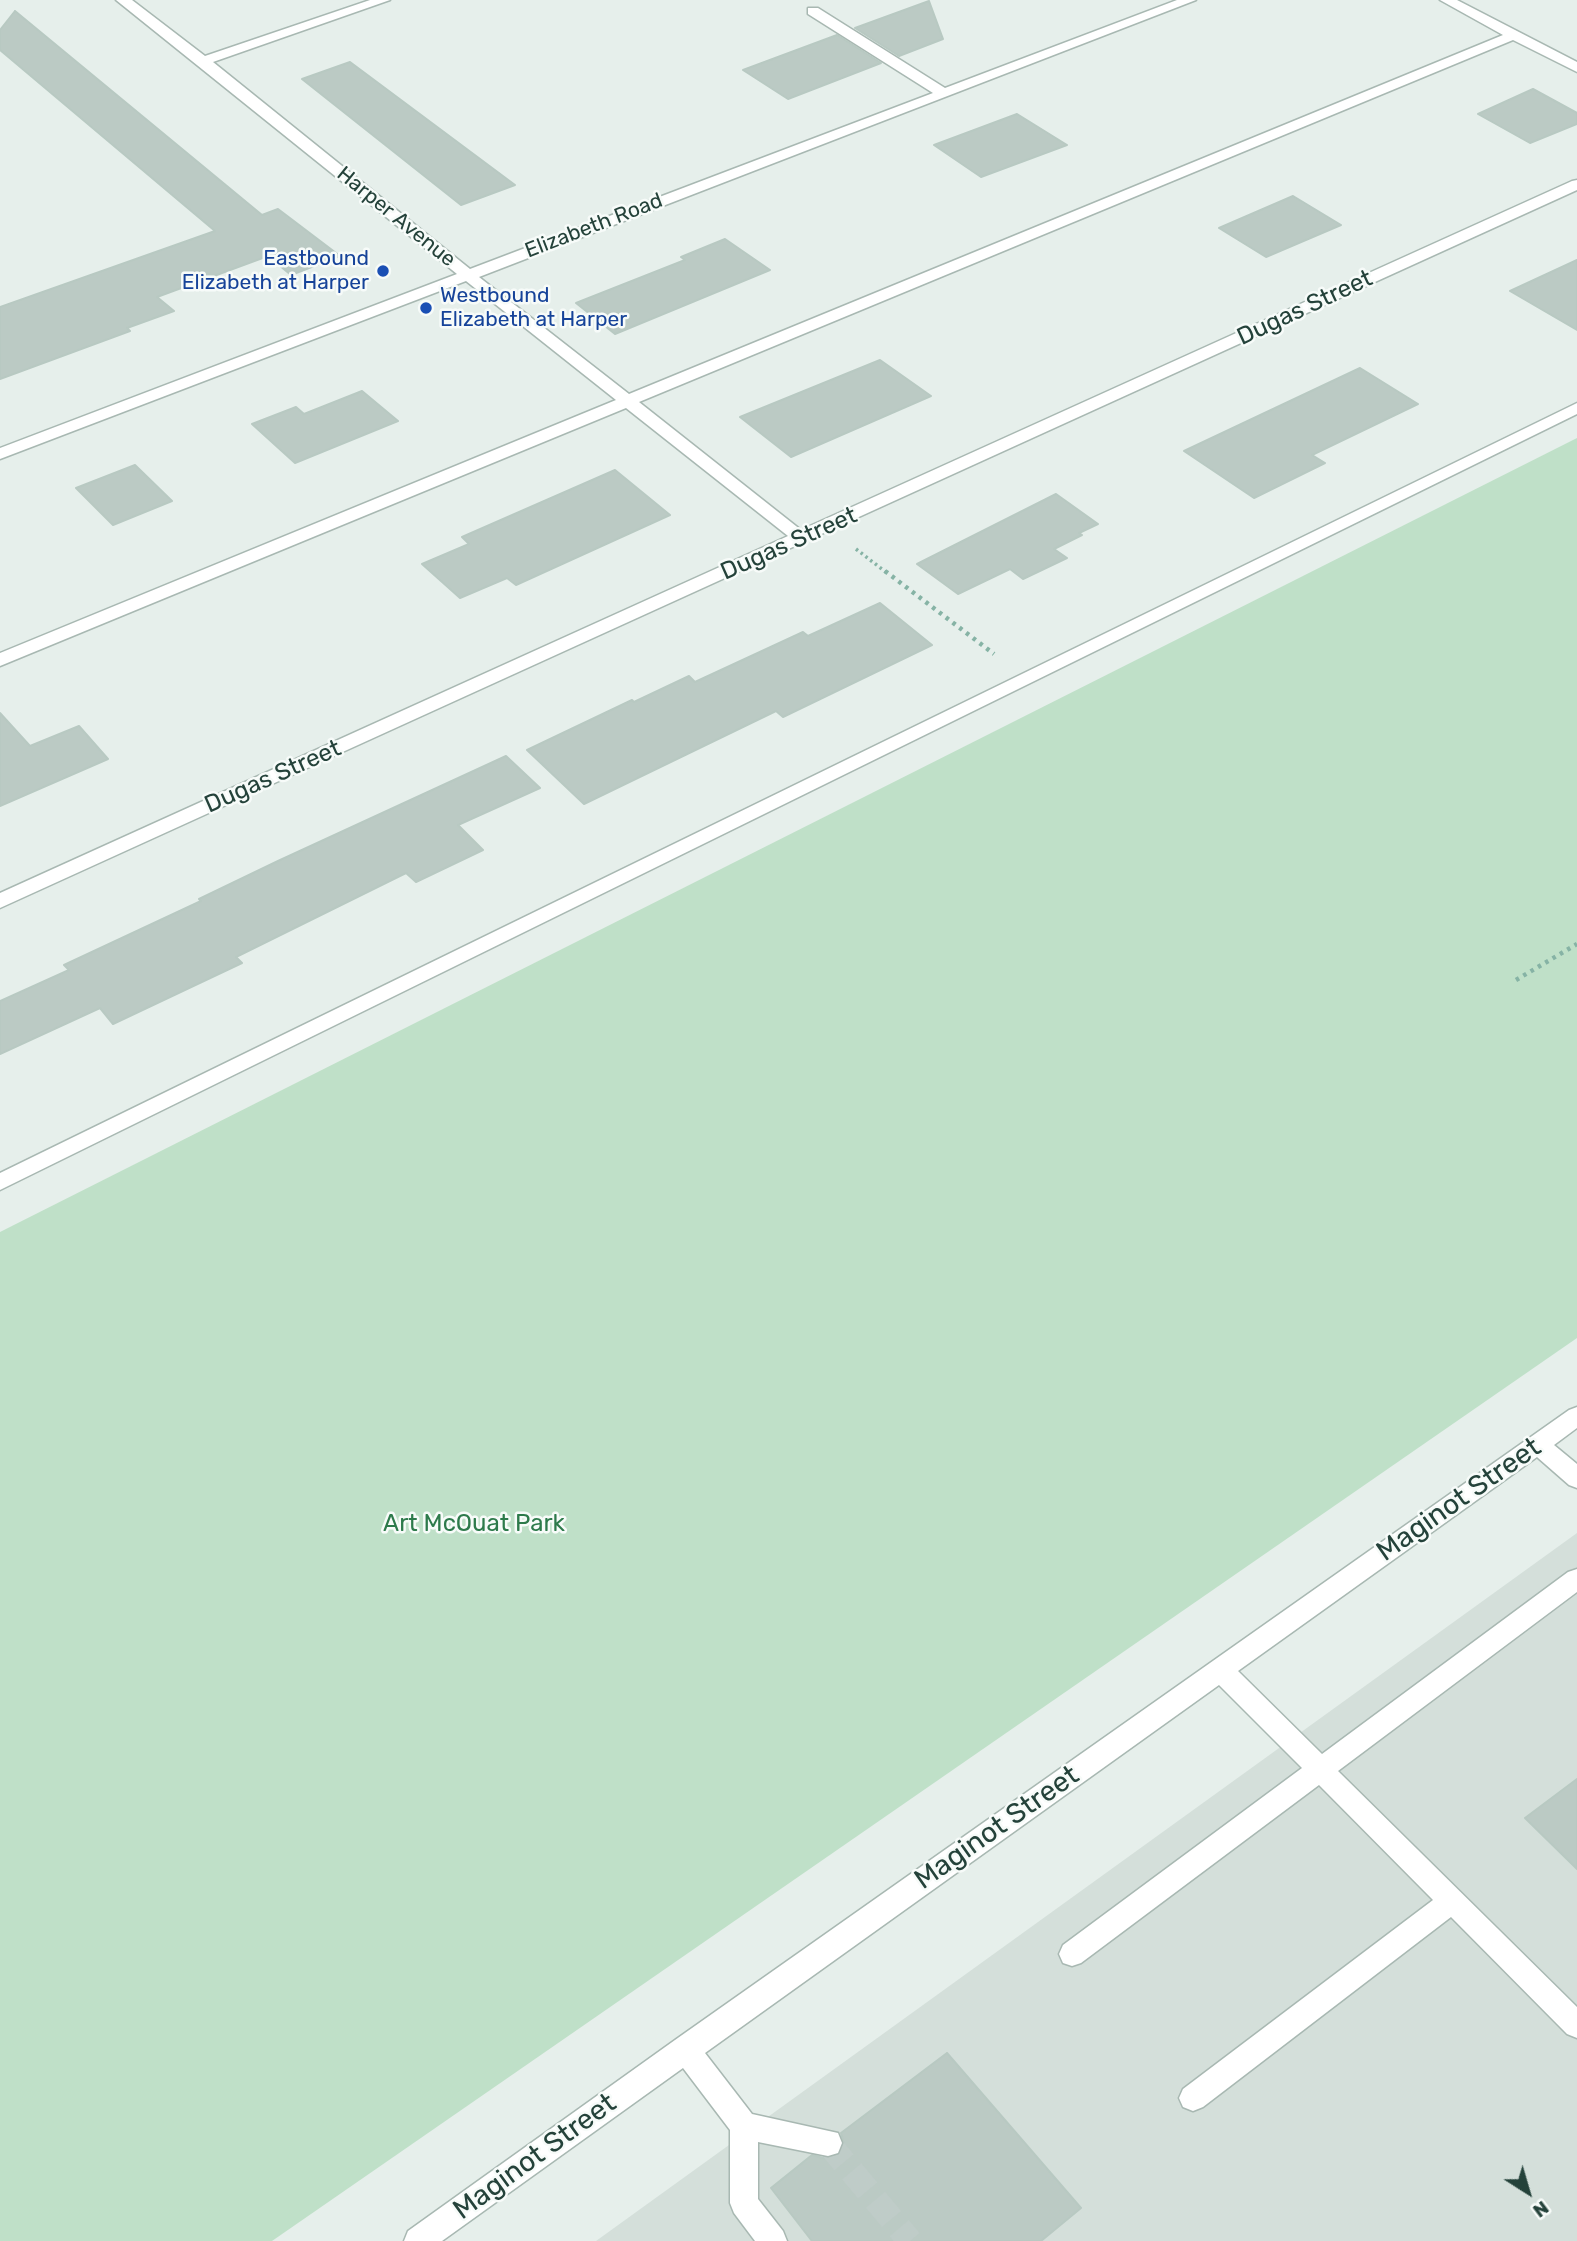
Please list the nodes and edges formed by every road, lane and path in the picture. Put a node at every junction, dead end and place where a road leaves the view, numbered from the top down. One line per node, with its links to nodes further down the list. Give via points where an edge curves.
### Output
1 (123, 0): 7 (street, Harper Avenue)
2 (383, 0): 7 (street)
3 (1189, 0): 9 (street, Elizabeth Road)
4 (1447, 0): 6 (street)
5 (813, 11): 9 (street)
6 (1514, 35): 8 (street); 12 (street)
7 (203, 61): 11 (street, Harper Avenue)
8 (1577, 68)
9 (943, 93): 11 (street, Elizabeth Road)
10 (1577, 184): 15 (street, Dugas Street)
11 (466, 274): 12 (street, Harper Avenue); 14 (street, Elizabeth Road)
12 (626, 402): 15 (street, Harper Avenue); 16 (street)
13 (1577, 408): 17 (street)
14 (0, 454)
15 (801, 538): 17 (path, via 857,549); 18 (street, Dugas Street)
16 (0, 660)
17 (1028, 680): 21 (street)
18 (0, 901)
19 (1577, 944): 20 (path)
20 (1516, 980)
21 (0, 1182)
22 (1577, 1416): 23 (street, Maginot Street)
23 (1538, 1444): 24 (street); 26 (street, Maginot Street)
24 (1577, 1478)
25 (1577, 1579): 27 (street)
26 (1220, 1670): 27 (street); 31 (street, Maginot Street)
27 (1319, 1770): 28 (street); 29 (street)
28 (1452, 1901): 30 (street); 32 (street)
29 (1072, 1954)
30 (1577, 2025)
31 (685, 2049): 33 (street); 35 (street, Maginot Street)
32 (1194, 2098)
33 (744, 2126): 34 (street); 36 (street, via 744,2203)
34 (828, 2143)
35 (418, 2241)
36 (774, 2241)

